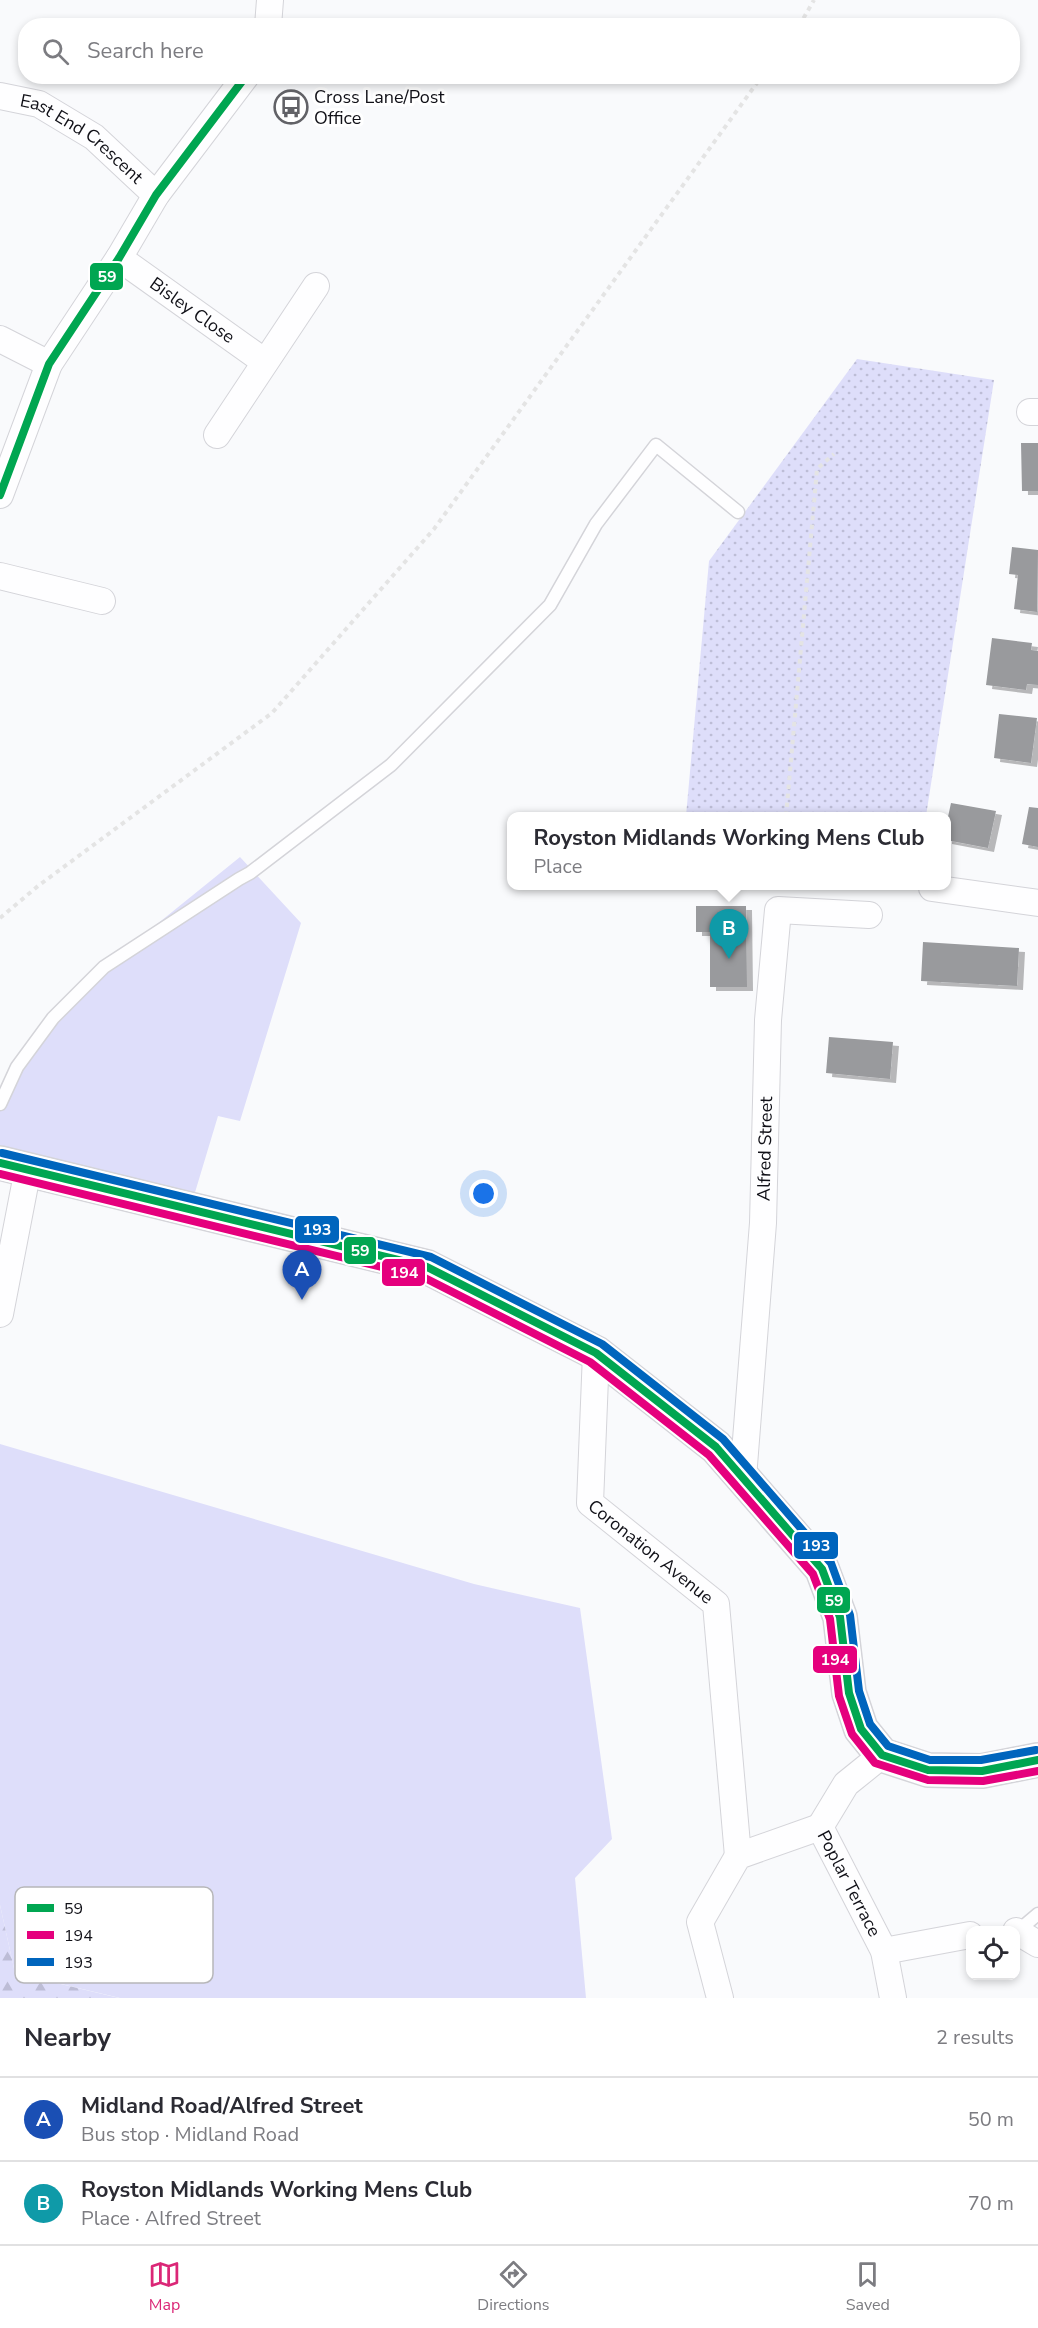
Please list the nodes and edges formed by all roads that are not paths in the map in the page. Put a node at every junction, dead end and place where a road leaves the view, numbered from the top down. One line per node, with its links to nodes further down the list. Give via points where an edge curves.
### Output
1 (270, 0): 2 (street)
2 (268, 18)
3 (240, 84): 5 (street)
4 (0, 96): 5 (street, East End Crescent, via 39,104 94,137)
5 (156, 195): 6 (street)
6 (119, 258): 9 (street, Bisley Close); 10 (street)
7 (316, 286): 9 (street)
8 (0, 339): 10 (street)
9 (265, 362): 11 (street)
10 (49, 364): 12 (street)
11 (217, 435)
12 (0, 495)
13 (738, 512): 19 (lane, via 656,446 596,524 550,605 408,748 250,873 104,967 53,1018 17,1067)
14 (0, 576): 15 (street)
15 (102, 602)
16 (946, 890): 17 (street)
17 (1038, 903)
18 (868, 915): 23 (street, Alfred Street, via 778,910 768,1020 763,1223)
19 (0, 1104)
20 (14, 1166): 21 (street); 22 (main road, via 427,1267)
21 (0, 1314)
22 (596, 1353): 23 (main road, via 716,1447); 27 (street, Coronation Avenue, via 590,1503 716,1604)
23 (743, 1478): 24 (main road, via 822,1569 840,1617 849,1693 861,1729)
24 (882, 1755): 25 (main road, via 928,1770 982,1771); 26 (street, Poplar Terrace, via 846,1784)
25 (1038, 1760)
26 (820, 1827): 27 (street); 31 (street, Poplar Terrace)
27 (738, 1856): 32 (street, via 700,1922)
28 (1038, 1914): 29 (lane)
29 (1024, 1935)
30 (966, 1936): 31 (street)
31 (884, 1951): 33 (street, Poplar Terrace)
32 (720, 1998)
33 (893, 1998)

